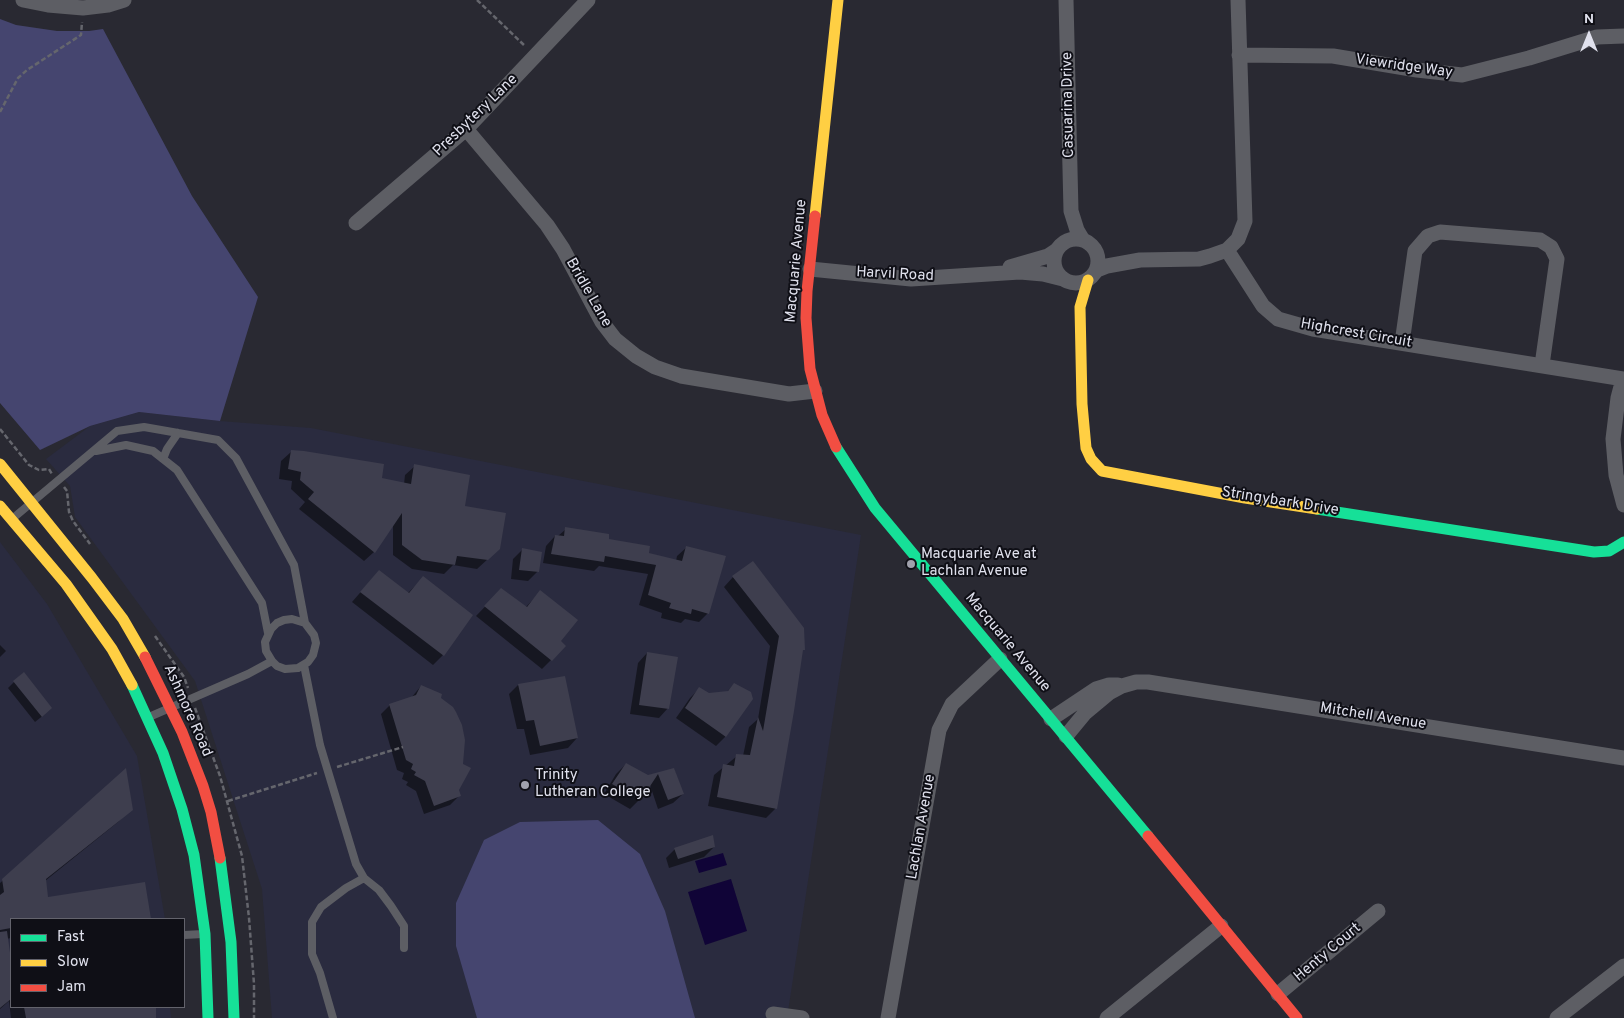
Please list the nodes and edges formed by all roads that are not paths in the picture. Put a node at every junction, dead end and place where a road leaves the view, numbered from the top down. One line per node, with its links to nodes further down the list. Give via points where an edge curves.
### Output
1 (22, 0): 2 (street, via 83,8)
2 (124, 0)
3 (588, 0): 9 (street, Presbytery Lane)
4 (838, 0): 17 (street, Macquarie Avenue)
5 (1066, 0): 10 (street, Casuarina Drive)
6 (1238, 0): 8 (street)
7 (1624, 36): 8 (street, Viewridge Way, via 1597,36 1462,75 1333,56)
8 (1239, 55): 14 (street, via 1246,220 1238,239)
9 (466, 129): 11 (street, Presbytery Lane); 25 (street, Bridle Lane, via 547,225 602,322 615,339 636,356 680,376 789,394)
10 (1071, 211): 12 (street, Casuarina Drive, via 1076,230); 13 (street, Casuarina Drive)
11 (356, 223)
12 (1083, 240): 13 (street, via 1072,239); 15 (street)
13 (1059, 248): 18 (street, Harvil Road, via 1032,262); 20 (street, via 1055,269)
14 (1227, 250): 16 (street, via 1199,258); 22 (street, Highcrest Circuit, via 1263,306 1278,319 1313,329)
15 (1096, 251): 16 (street); 19 (street, via 1098,263)
16 (1140, 260): 19 (street, via 1107,266)
17 (810, 269): 18 (street, Harvil Road, via 911,279); 25 (street, Macquarie Avenue, via 807,334)
18 (980, 274): 20 (street, Harvil Road, via 1032,272)
19 (1092, 275): 20 (street, via 1081,283); 21 (street, Stringybark Drive)
20 (1066, 280): 21 (street, Stringybark Drive)
21 (1080, 307): 34 (street, Stringybark Drive, via 1086,448 1090,459 1102,471 1245,498 1594,552 1610,551)
22 (1402, 343): 23 (street, Highcrest Circuit); 23 (street, via 1415,251 1428,236 1440,232 1540,240 1551,247 1557,259)
23 (1542, 365): 24 (street, Highcrest Circuit)
24 (1624, 379): 31 (street, via 1613,439 1616,475)
25 (815, 391): 37 (street, Macquarie Avenue, via 835,446 875,508)
26 (178, 433): 27 (lane, via 144,427 117,431); 28 (lane); 35 (lane, via 218,440 236,458 294,565)
27 (95, 451): 28 (lane, via 126,445 153,451); 30 (lane)
28 (163, 459): 36 (lane, via 177,470 262,603)
29 (0, 464): 30 (street, Ashmore Road)
30 (32, 503): 33 (lane); 41 (street, Ashmore Road, via 123,619)
31 (1624, 505)
32 (0, 506): 33 (street)
33 (11, 520): 42 (street, via 94,622)
34 (1624, 542)
35 (304, 624): 36 (lane, via 292,619 284,620); 39 (lane, via 311,630 316,643 313,656)
36 (268, 633): 38 (lane, via 266,651)
37 (1000, 659): 43 (street, Macquarie Avenue); 59 (street, Lachlan Avenue, via 952,704 940,730)
38 (272, 661): 39 (lane, via 285,669); 41 (lane)
39 (304, 665): 46 (lane, via 327,770 356,864)
40 (1122, 686): 43 (street, Mitchell Avenue, via 1096,689); 44 (street, Mitchell Avenue, via 1093,706); 45 (street, Mitchell Avenue, via 1159,682)
41 (172, 708): 42 (lane); 56 (street, Ashmore Road, via 203,786 220,855 231,942)
42 (148, 718): 49 (street, via 186,823)
43 (1051, 719): 44 (street, Macquarie Avenue)
44 (1066, 736): 48 (street, Macquarie Avenue)
45 (1624, 758)
46 (364, 878): 51 (lane, via 379,890 404,926); 57 (lane, via 321,907 312,922 312,954)
47 (1378, 911): 53 (street, Henty Court)
48 (1221, 926): 53 (street, Macquarie Avenue); 60 (street)
49 (205, 934): 50 (lane); 55 (street)
50 (185, 935)
51 (404, 948)
52 (1624, 966): 62 (street)
53 (1278, 994): 61 (street, Macquarie Avenue)
54 (773, 1014): 58 (street)
55 (208, 1018)
56 (234, 1018)
57 (333, 1018)
58 (802, 1018)
59 (888, 1018)
60 (1107, 1018)
61 (1297, 1018)
62 (1558, 1018)

